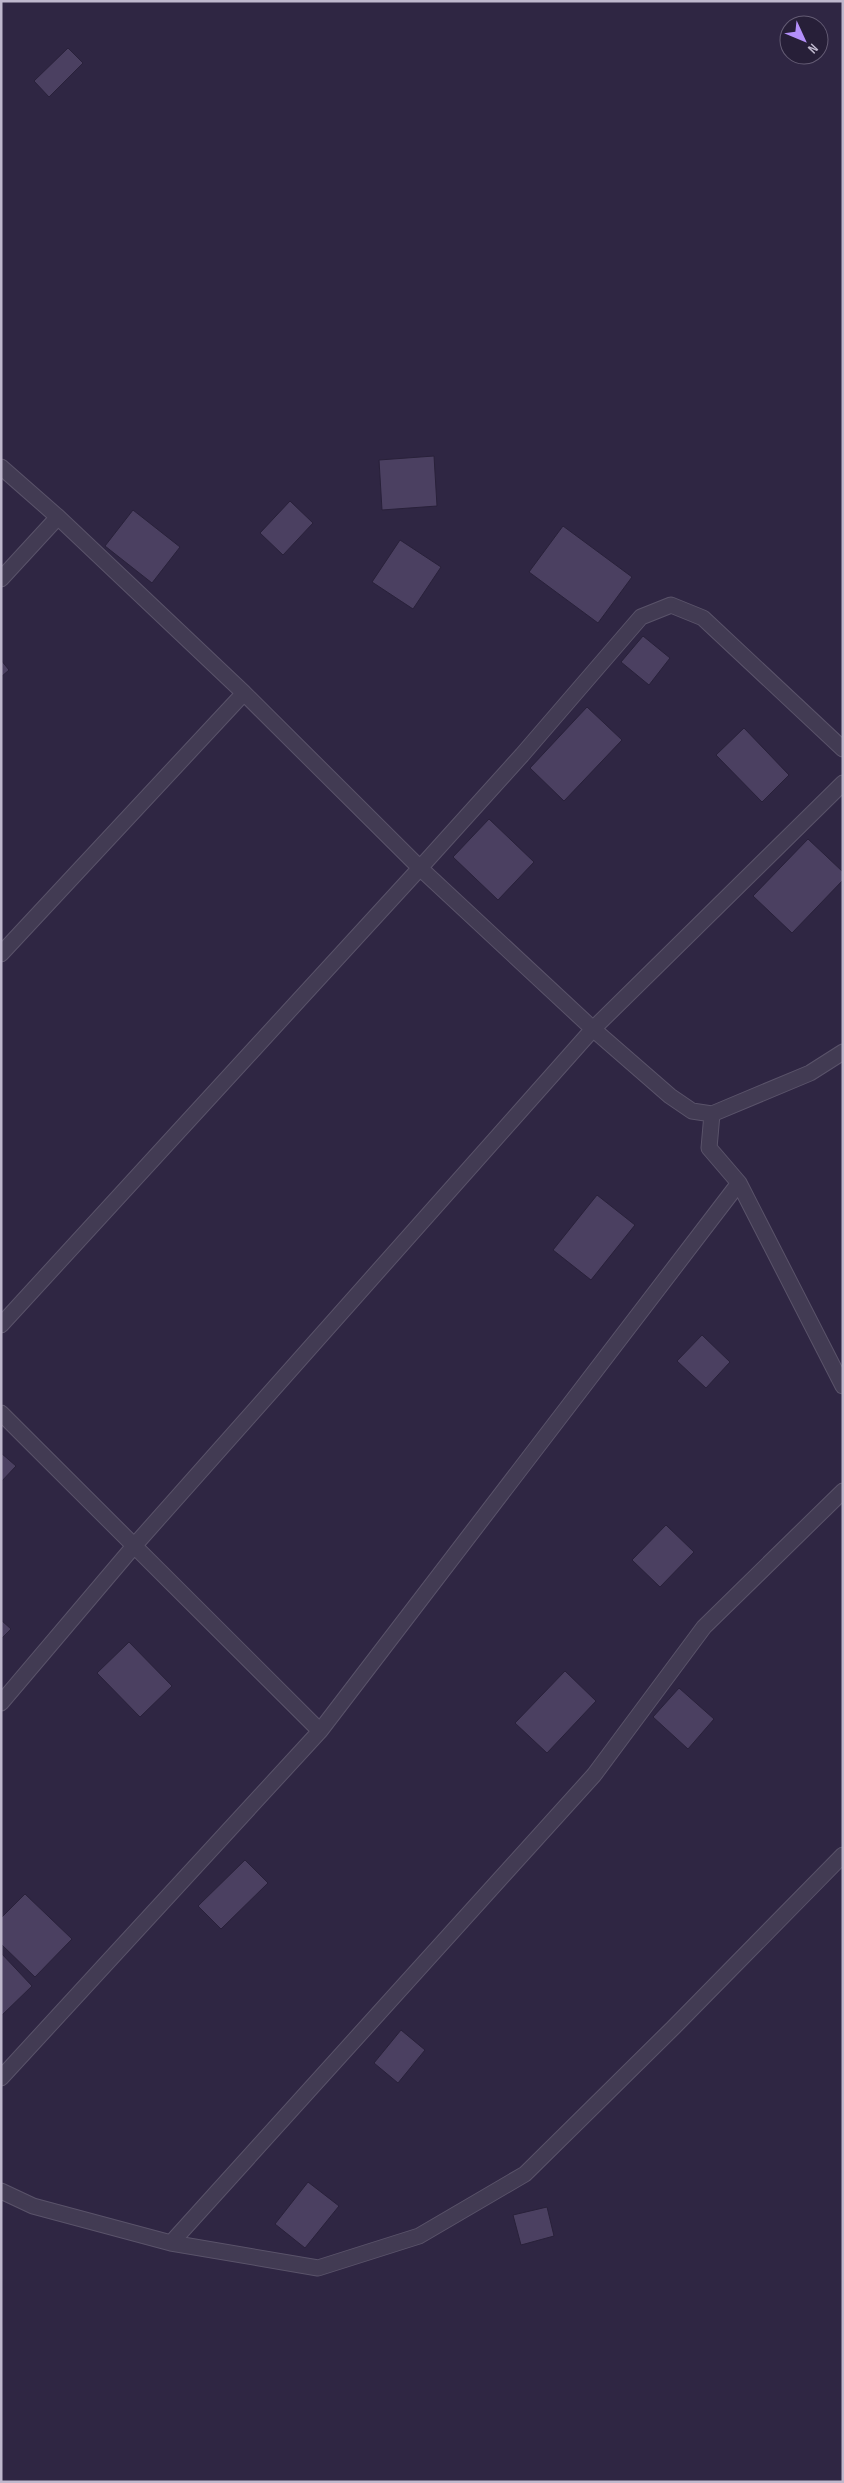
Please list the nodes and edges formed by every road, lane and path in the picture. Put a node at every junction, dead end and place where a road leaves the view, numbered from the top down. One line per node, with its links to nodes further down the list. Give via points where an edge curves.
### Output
1 (1, 467): 2 (street)
2 (58, 517): 3 (street); 4 (street)
3 (1, 579)
4 (244, 693): 7 (street); 8 (street)
5 (843, 749): 7 (street, via 703,618 671,605 640,617)
6 (843, 783): 9 (street)
7 (420, 868): 9 (street); 13 (street)
8 (1, 954)
9 (593, 1029): 11 (street, via 670,1096 692,1111); 17 (street)
10 (843, 1052): 11 (street, via 810,1073)
11 (712, 1114): 12 (street, via 709,1148)
12 (739, 1183): 14 (street); 19 (street)
13 (1, 1325)
14 (843, 1386)
15 (1, 1413): 17 (street)
16 (843, 1491): 23 (street, via 704,1628 594,1775)
17 (134, 1546): 18 (street); 19 (street)
18 (1, 1703)
19 (320, 1731): 21 (street)
20 (843, 1855): 23 (street, via 525,2174 427,2232 318,2268)
21 (1, 2078)
22 (1, 2191): 23 (street, via 33,2206)
23 (171, 2243)

